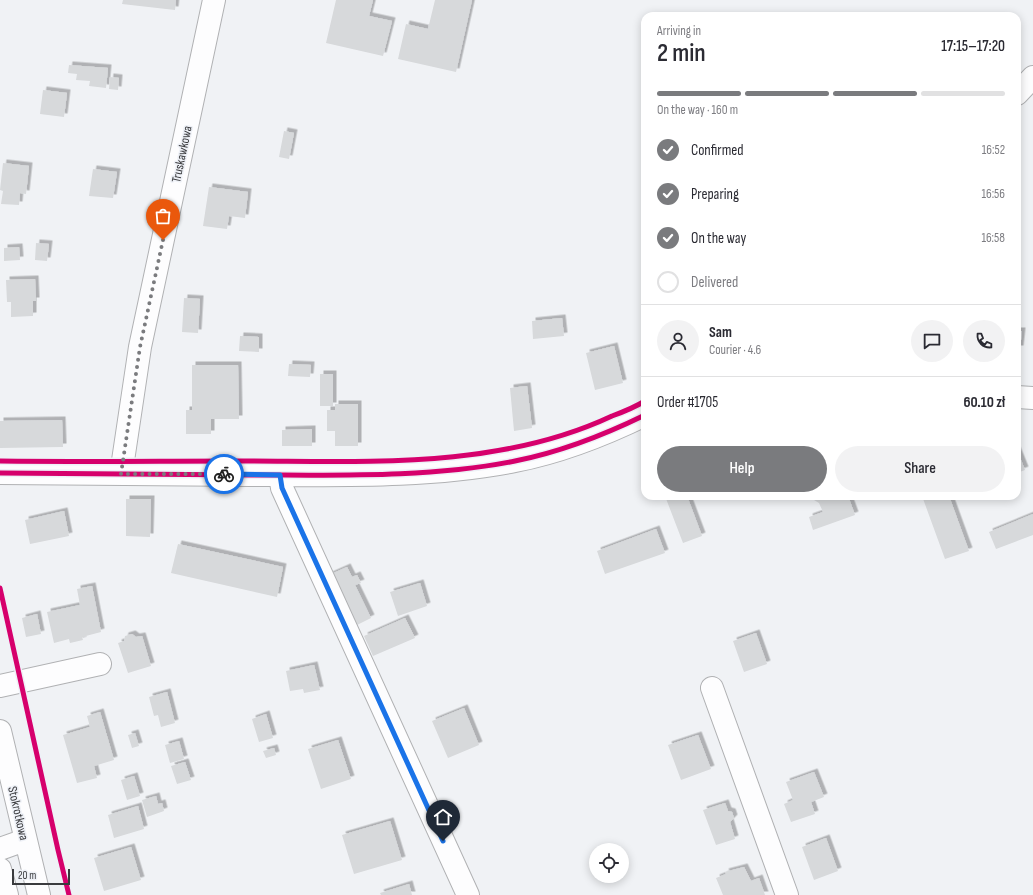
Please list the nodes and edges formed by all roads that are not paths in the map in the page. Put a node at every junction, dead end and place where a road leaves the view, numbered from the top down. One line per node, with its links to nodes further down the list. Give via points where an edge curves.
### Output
1 (214, 0): 8 (street, Truskawkowa, via 140,347)
2 (1033, 77): 3 (street)
3 (1021, 90)
4 (1021, 397): 5 (street)
5 (1033, 398)
6 (641, 417): 9 (street, via 610,432 562,449 516,461 459,470)
7 (0, 473): 8 (street)
8 (121, 474): 9 (street)
9 (280, 475): 19 (street, via 282,488)
10 (100, 664): 11 (street)
11 (0, 686)
12 (712, 688): 20 (street)
13 (0, 731): 14 (street, Stokrotkowa)
14 (25, 840): 15 (street); 18 (street, Stokrotkowa)
15 (0, 849)
16 (0, 869): 17 (street)
17 (7, 895)
18 (39, 895)
19 (468, 895)
20 (787, 895)

